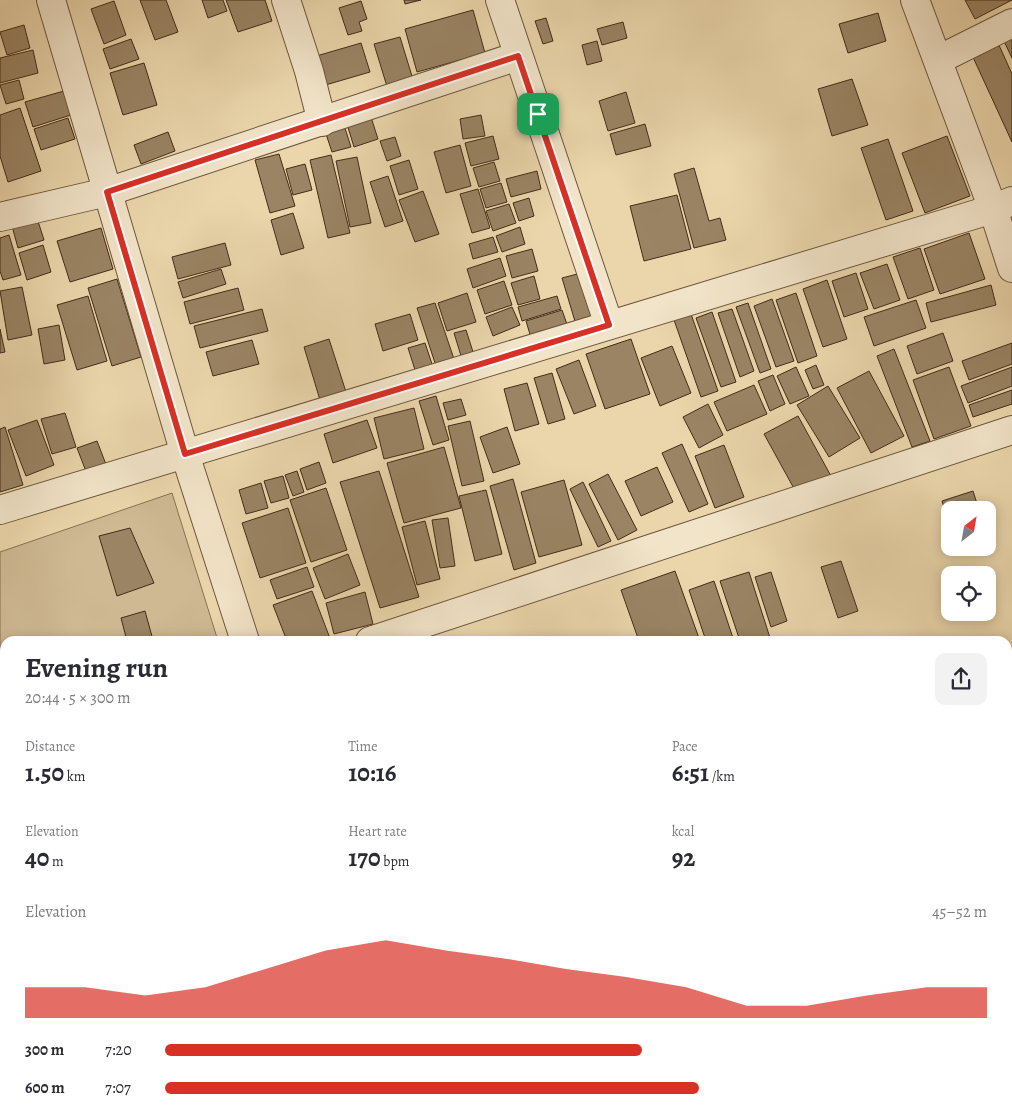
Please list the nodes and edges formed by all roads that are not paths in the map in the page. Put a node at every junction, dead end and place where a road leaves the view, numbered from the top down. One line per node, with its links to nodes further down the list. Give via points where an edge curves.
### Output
1 (51, 0): 9 (street)
2 (286, 0): 8 (street)
3 (500, 0): 6 (street)
4 (915, 0): 7 (street)
5 (1012, 23): 7 (street)
6 (518, 56): 8 (street); 13 (street)
7 (938, 60): 10 (street)
8 (322, 122): 9 (street)
9 (107, 192): 11 (street); 15 (street)
10 (1002, 205): 12 (street); 13 (street)
11 (0, 217)
12 (1012, 268)
13 (609, 325): 15 (street)
14 (1012, 430): 18 (street)
15 (185, 454): 16 (street); 17 (street)
16 (0, 510)
17 (243, 636)
18 (385, 636)

